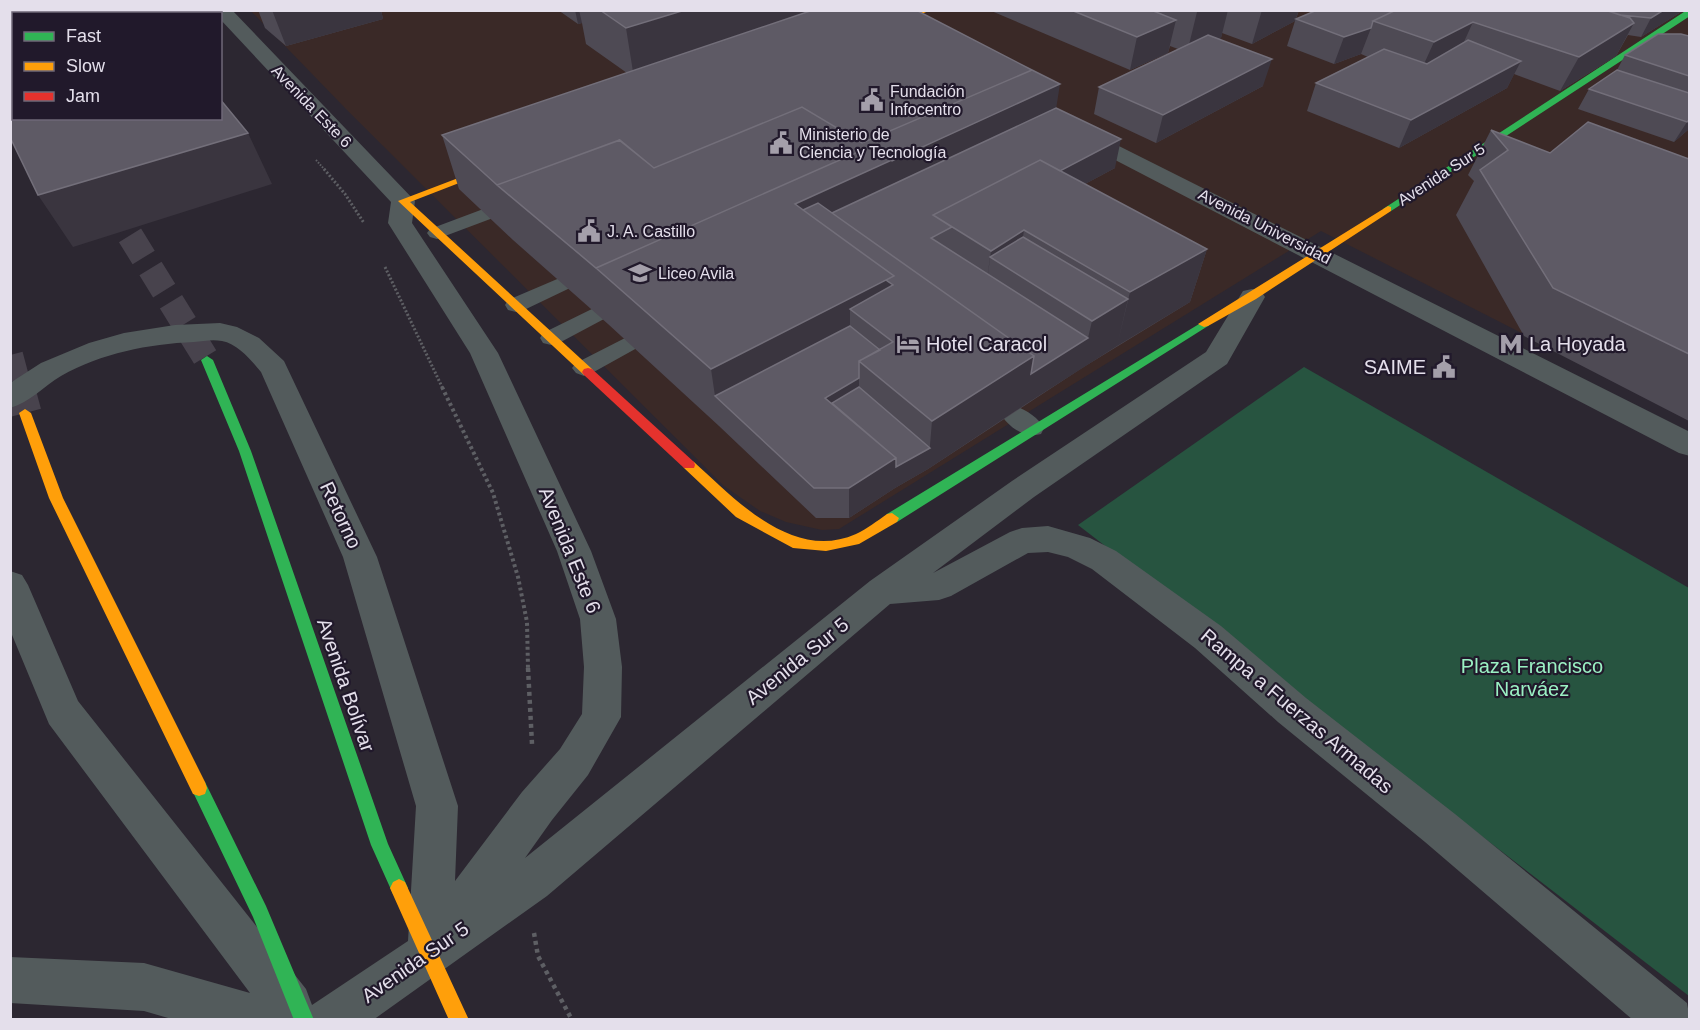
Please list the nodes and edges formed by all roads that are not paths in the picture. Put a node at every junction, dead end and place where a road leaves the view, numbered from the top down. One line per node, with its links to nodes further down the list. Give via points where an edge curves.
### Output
1 (222, 10): 11 (street, Avenida Este 6)
2 (928, 10): 4 (street)
3 (1689, 12): 7 (street, Avenida Sur 5)
4 (868, 29): 5 (street)
5 (896, 40)
6 (1606, 46): 7 (street)
7 (1629, 53): 8 (street); 14 (street, Avenida Sur 5)
8 (1649, 60)
9 (1053, 119): 14 (street, Avenida Universidad)
10 (510, 161): 11 (street)
11 (403, 201): 13 (street, Avenida Este 6); 30 (street, Avenida Este 6, via 400,223 484,353 574,551 598,619 603,667 601,717 574,762 537,806)
12 (486, 214): 13 (lane)
13 (437, 233): 17 (street, Avenida Este 6)
14 (1319, 254): 16 (street, Avenida Sur 5); 26 (street, Avenida Universidad)
15 (562, 283): 17 (lane)
16 (1252, 297): 25 (street, Avenida Sur 5); 29 (street, Avenida Sur 5, via 1217,358 1023,489)
17 (516, 305): 19 (street, Avenida Este 6)
18 (596, 314): 19 (lane)
19 (551, 338): 22 (street, Avenida Este 6)
20 (628, 343): 22 (lane)
21 (207, 360): 30 (street, Avenida Bolívar, via 245,451 380,845)
22 (584, 368): 27 (street, Avenida Este 6, via 741,513 793,543)
23 (18, 405): 30 (street, Retorno, via 24,385 70,362 122,342 172,333 229,332 253,345 274,368 360,557 437,806); 34 (street, via 56,498 260,912)
24 (1012, 413): 25 (lane)
25 (1032, 428): 27 (street, Avenida Sur 5, via 859,539)
26 (1689, 445)
27 (826, 546)
28 (10, 585): 33 (street, via 63,712)
29 (882, 591): 30 (street, Avenida Sur 5, via 531,880); 37 (street, Rampa a Fuerzas Armadas, via 939,586 1022,541 1048,539 1078,547 1104,560 1208,637)
30 (430, 953): 35 (street, Avenida Sur 5); 36 (street, Avenida Bolívar)
31 (10, 980): 32 (street, via 144,987)
32 (261, 1020)
33 (299, 1020)
34 (304, 1020)
35 (330, 1020)
36 (459, 1020)
37 (1670, 1020)

